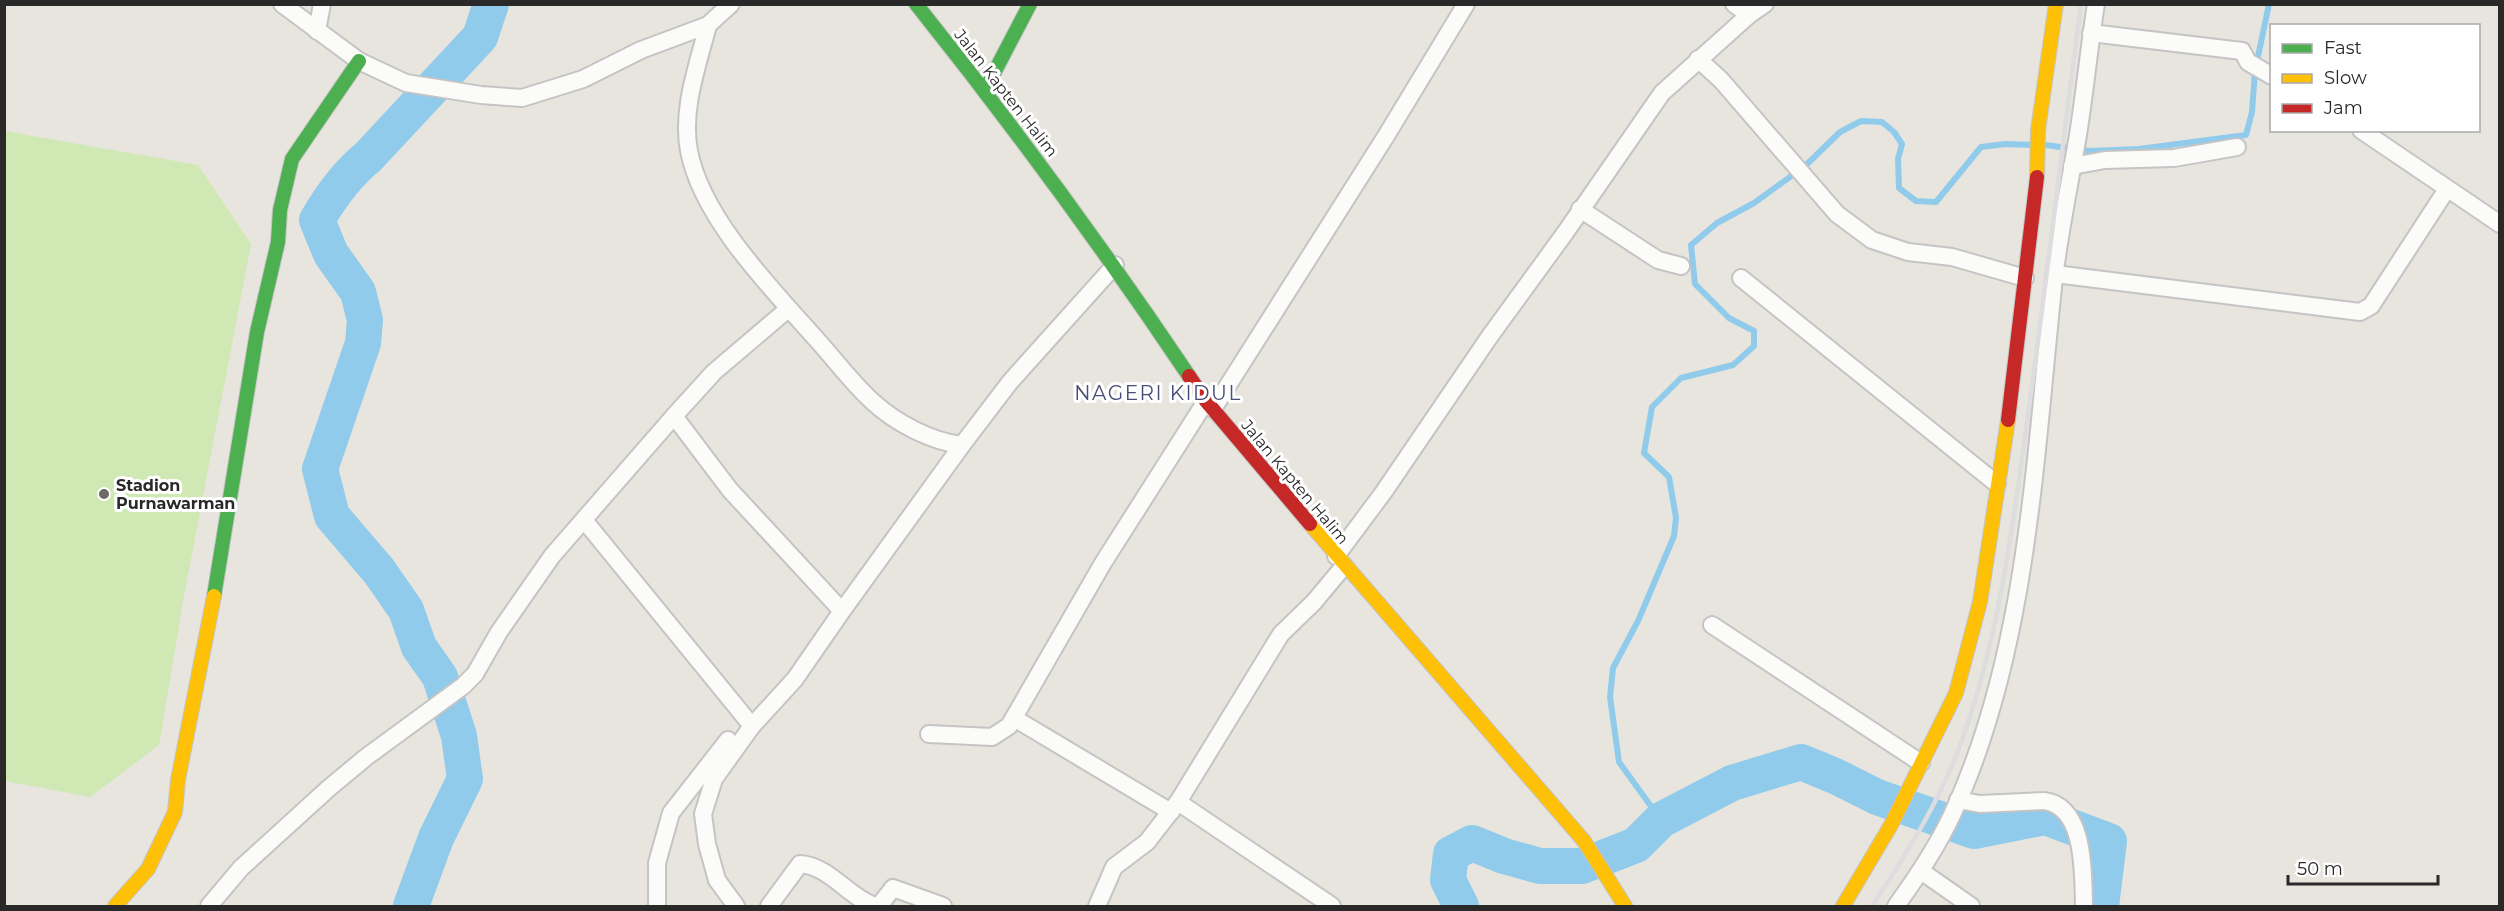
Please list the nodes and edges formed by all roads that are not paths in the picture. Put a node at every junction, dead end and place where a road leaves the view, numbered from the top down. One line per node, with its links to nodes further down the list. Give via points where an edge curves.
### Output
1 (282, 4): 13 (street)
2 (322, 4): 13 (street)
3 (731, 4): 12 (street)
4 (916, 4): 18 (street, Jalan Kapten Halim)
5 (1029, 4): 18 (street)
6 (1466, 4): 31 (street, via 1386,136)
7 (1734, 4): 11 (street)
8 (1765, 4): 11 (street)
9 (2056, 4): 29 (street, via 2038,130 2040,162)
10 (2096, 4): 14 (street)
11 (1749, 15): 15 (street)
12 (708, 25): 16 (street, via 641,50 583,79 522,98 406,83); 30 (street, via 687,119 689,151 698,180 721,225)
13 (317, 31): 16 (street)
14 (2091, 33): 17 (street, via 2242,51 2248,62); 21 (street)
15 (1698, 59): 23 (street, via 1662,93); 29 (street, via 1721,80 1836,214 1872,240 1908,252 1952,256)
16 (360, 61): 46 (street, via 292,159 257,332 175,812 148,869)
17 (2270, 75)
18 (985, 90): 25 (street, Jalan Kapten Halim)
19 (2364, 132): 22 (street)
20 (2237, 147): 21 (street, via 2174,158)
21 (2074, 161): 27 (street)
22 (2447, 189): 24 (street); 27 (street, via 2371,306 2360,312)
23 (1580, 209): 26 (street, via 1658,260); 36 (street)
24 (2499, 224)
25 (1115, 266): 31 (street, Jalan Kapten Halim); 33 (street, via 1010,382)
26 (1681, 266)
27 (2055, 274): 44 (street, via 2012,625 2000,675)
28 (1741, 278): 34 (street)
29 (2025, 278): 34 (street)
30 (788, 309): 32 (street, via 714,372); 33 (street, via 873,403 925,434)
31 (1210, 405): 36 (street, Jalan Kapten Halim); 39 (street, via 1103,563)
32 (674, 416): 35 (street); 37 (street, via 730,490)
33 (963, 445): 37 (street)
34 (1997, 484): 42 (street, via 1980,602 1956,693)
35 (584, 520): 40 (street); 47 (street, via 527,590 475,674 329,788 241,868)
36 (1340, 561): 43 (street, via 1314,602 1281,634); 55 (street, Jalan Kapten Halim, via 1584,841)
37 (842, 611): 40 (street, via 795,679)
38 (1712, 625): 42 (street)
39 (1014, 718): 41 (street, via 992,737); 43 (street)
40 (749, 722): 48 (street, via 671,813 657,863); 49 (street, via 714,779 703,814 717,880)
41 (929, 734)
42 (1921, 763): 56 (street)
43 (1175, 807): 53 (street, via 1147,842 1114,867); 54 (street)
44 (1955, 808): 45 (street); 59 (street, via 2054,802 2064,808 2082,848)
45 (1921, 871): 57 (street); 58 (street)
46 (115, 906)
47 (209, 906)
48 (657, 906)
49 (736, 906)
50 (769, 906): 51 (street, via 800,864 812,865 861,901)
51 (877, 906): 52 (street, via 893,888)
52 (943, 906)
53 (1096, 906)
54 (1332, 906)
55 (1625, 906)
56 (1844, 906)
57 (1896, 906)
58 (1971, 906)
59 (2084, 906)

